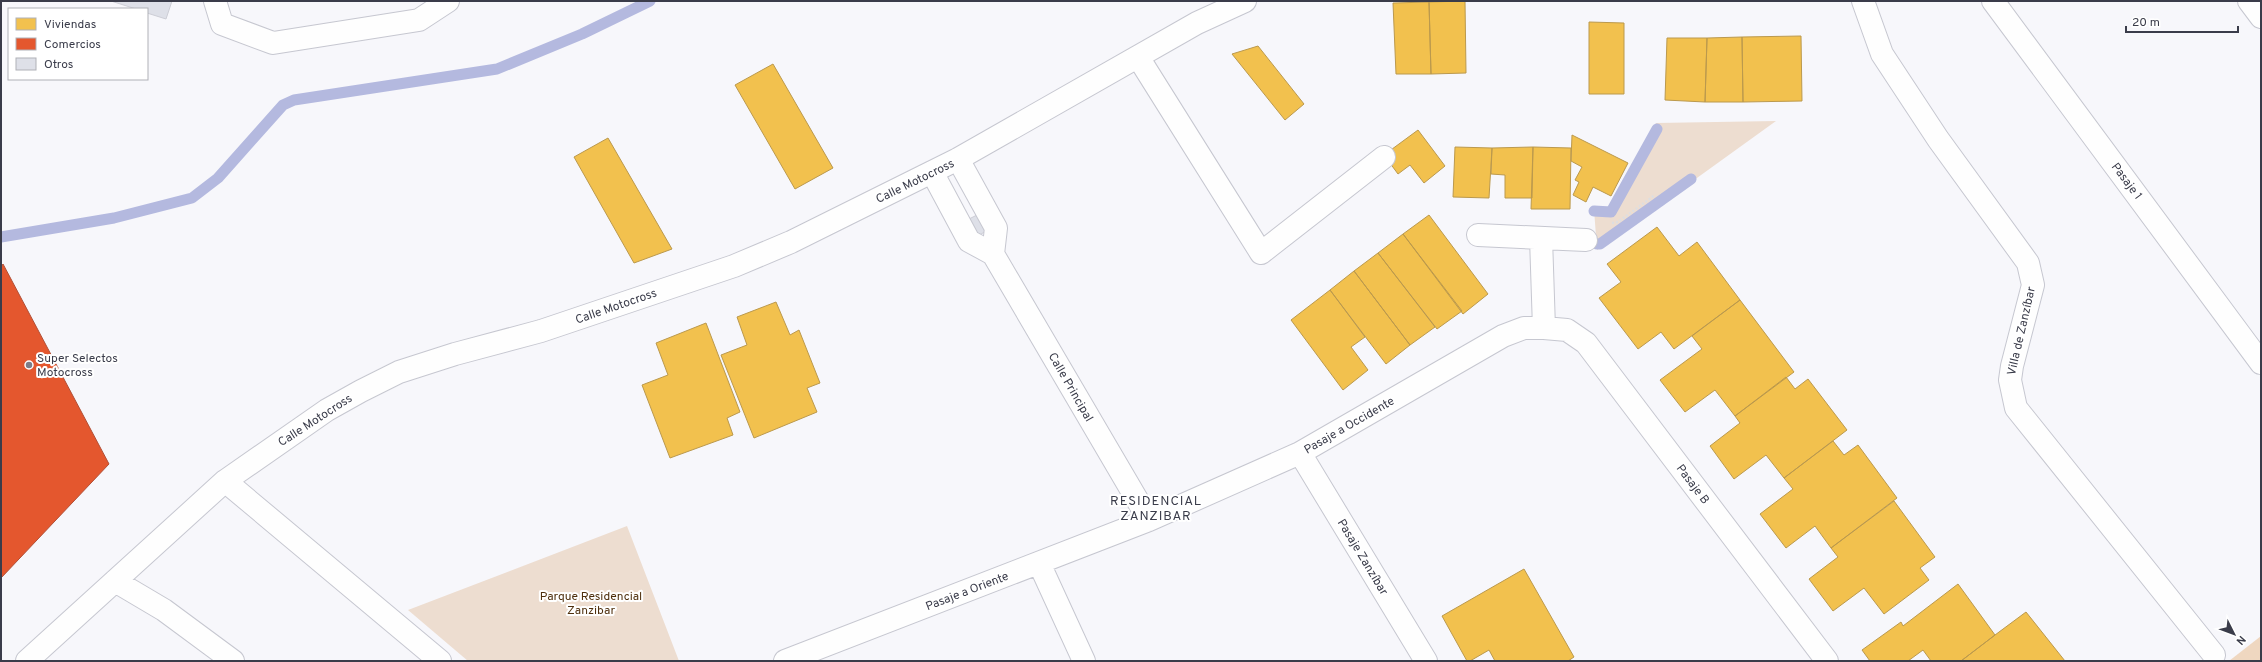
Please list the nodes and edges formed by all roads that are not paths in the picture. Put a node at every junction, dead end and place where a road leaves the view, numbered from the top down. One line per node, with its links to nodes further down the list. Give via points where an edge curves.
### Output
1 (215, 1): 2 (street, via 222,24 273,43 419,20)
2 (448, 1)
3 (1245, 1): 8 (street, Calle Motocross, via 1197,23)
4 (1863, 1): 23 (street, Villa de Zanzíbar, via 1882,54 1938,139 2028,263 2033,285 2014,354 2010,380 2016,408)
5 (1992, 1): 17 (street, Pasaje 1)
6 (2249, 1): 7 (street)
7 (2261, 17)
8 (1138, 58): 9 (street, via 1261,253); 10 (street, Calle Motocross)
9 (1384, 157)
10 (958, 159): 11 (street, Calle Motocross); 15 (street, via 996,228)
11 (932, 172): 15 (street, via 969,241); 19 (street, Calle Motocross, via 791,242 734,266 541,331 398,372 327,410)
12 (1478, 235): 13 (street)
13 (1541, 238): 14 (street); 16 (street)
14 (1586, 240)
15 (994, 254): 20 (street, Calle Principal)
16 (1544, 328): 18 (street, Pasaje a Occidente, via 1524,328 1503,336); 30 (street, Pasaje B, via 1566,330 1586,343)
17 (2261, 363)
18 (1300, 453): 20 (street, Pasaje a Occidente); 29 (street, Pasaje Zanzíbar)
19 (226, 481): 22 (street, Calle Motocross); 26 (street)
20 (1149, 520): 21 (street, Pasaje a Oriente)
21 (1039, 563): 27 (street, Pasaje a Oriente); 28 (street)
22 (115, 581): 24 (street, Calle Motocross); 25 (street, via 164,610)
23 (2214, 655)
24 (37, 658)
25 (233, 661)
26 (440, 661)
27 (785, 661)
28 (1084, 661)
29 (1426, 661)
30 (1827, 661)

